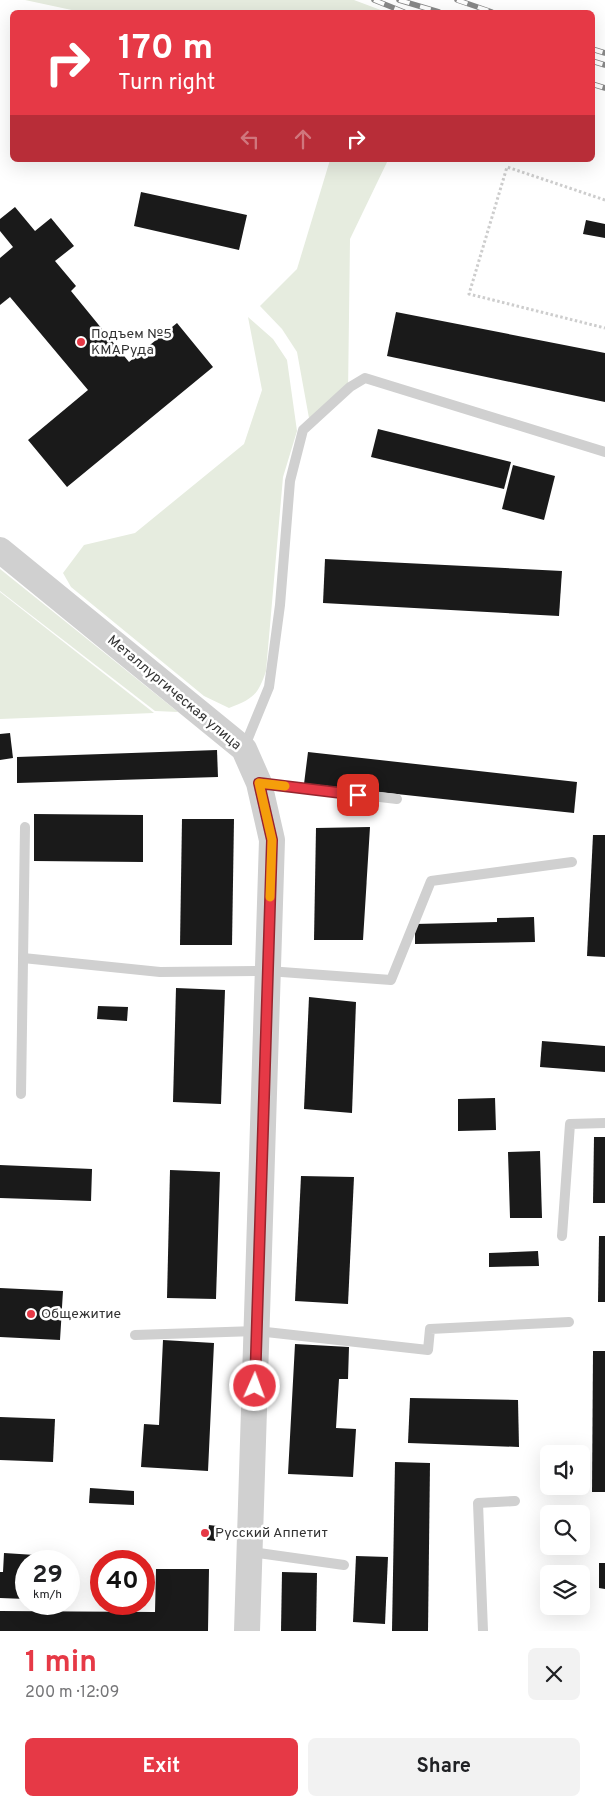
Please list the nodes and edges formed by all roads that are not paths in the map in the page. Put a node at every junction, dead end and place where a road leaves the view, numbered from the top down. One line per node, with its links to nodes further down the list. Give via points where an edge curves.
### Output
1 (605, 452): 3 (lane, via 365,378 350,388 304,430 290,481 280,605 269,687)
2 (0, 550): 3 (street, Металлургическая улица)
3 (244, 749): 4 (street, Металлургическая улица)
4 (259, 783): 5 (lane); 9 (street, Металлургическая улица, via 272,840)
5 (397, 799)
6 (25, 827): 8 (lane)
7 (572, 862): 9 (lane, via 431,881 391,980)
8 (22, 958): 9 (lane, via 160,972); 10 (lane)
9 (268, 972): 14 (street, Металлургическая улица)
10 (21, 1094)
11 (605, 1123): 12 (lane, via 570,1124)
12 (562, 1236)
13 (569, 1322): 14 (lane, via 430,1329 428,1350)
14 (257, 1331): 15 (lane); 17 (street, Металлургическая улица)
15 (135, 1335)
16 (515, 1501): 20 (lane, via 478,1503)
17 (250, 1552): 18 (lane); 19 (street, Металлургическая улица)
18 (344, 1565)
19 (247, 1631)
20 (483, 1631)

